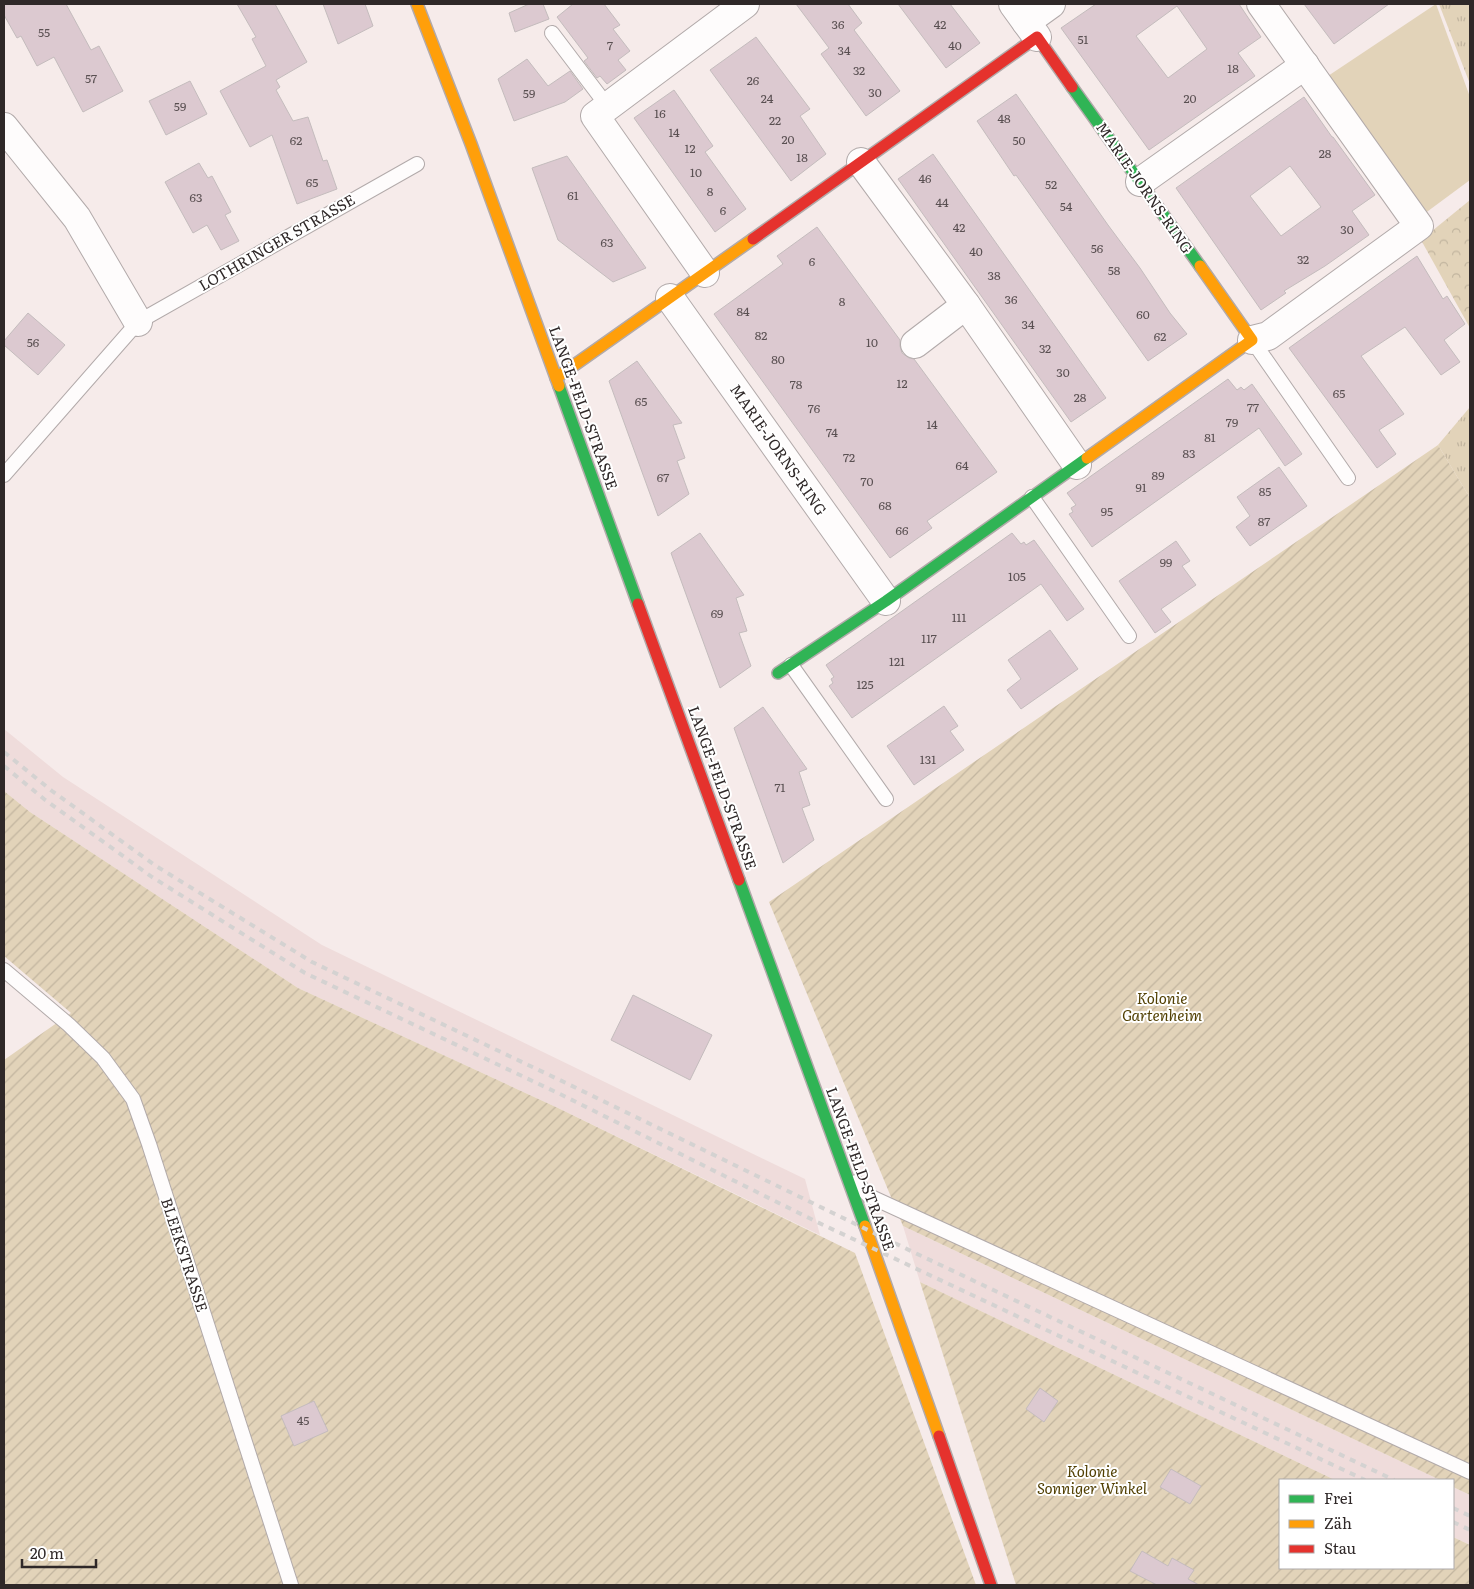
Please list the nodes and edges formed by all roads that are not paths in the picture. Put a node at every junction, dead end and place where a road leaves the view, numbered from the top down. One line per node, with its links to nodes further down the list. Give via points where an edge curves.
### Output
1 (417, 4): 19 (street, LANGE-FELD-STRASSE)
2 (745, 4): 8 (street)
3 (1051, 4): 5 (street)
4 (1261, 4): 7 (street)
5 (1025, 21): 10 (street); 12 (street, MARIE-JORNS-RING)
6 (552, 33): 8 (lane)
7 (1304, 65): 12 (street); 17 (street, via 1419,226 1268,336)
8 (608, 106): 13 (street, via 595,116)
9 (4, 127): 16 (street, via 77,218)
10 (861, 162): 13 (street); 15 (street)
11 (417, 164): 16 (lane, LOTHRINGER STRASSE)
12 (1140, 182): 17 (street, MARIE-JORNS-RING)
13 (705, 273): 14 (street)
14 (670, 298): 19 (street); 24 (street, MARIE-JORNS-RING)
15 (966, 305): 18 (street); 20 (street)
16 (138, 322): 21 (lane, LOTHRINGER STRASSE)
17 (1252, 340): 20 (street); 22 (lane)
18 (915, 344)
19 (556, 378): 30 (street, LANGE-FELD-STRASSE)
20 (1077, 465): 23 (street)
21 (4, 476)
22 (1348, 478)
23 (1032, 497): 24 (street); 25 (lane)
24 (886, 601): 26 (street)
25 (1129, 636)
26 (791, 665): 27 (street); 28 (lane)
27 (778, 673)
28 (886, 798)
29 (4, 970): 32 (lane, BLEEKSTRASSE, via 103,1058 132,1099)
30 (845, 1171): 31 (lane, via 869,1196); 33 (street, LANGE-FELD-STRASSE)
31 (1470, 1472)
32 (291, 1585)
33 (992, 1585)

